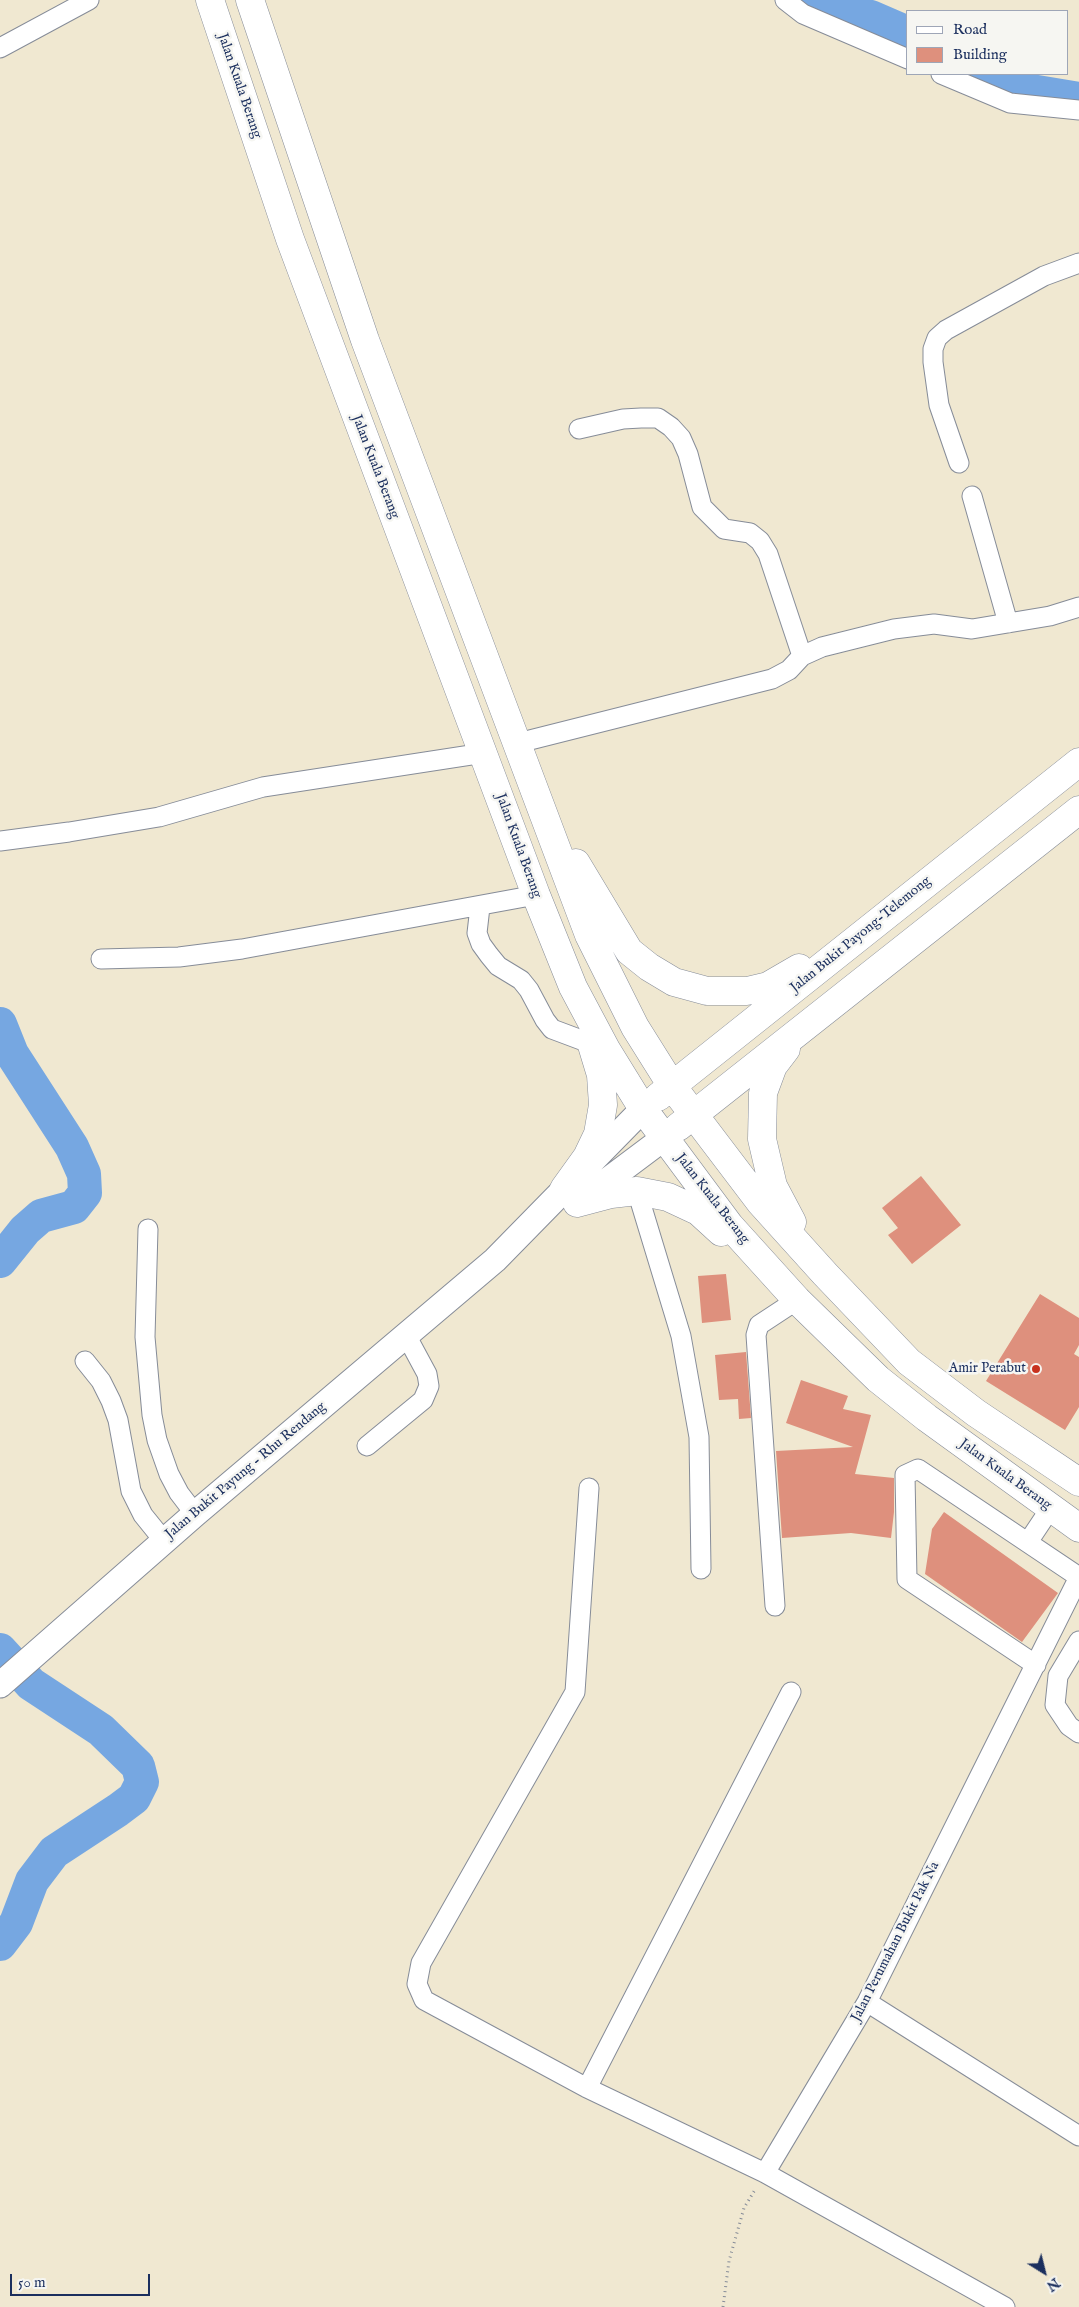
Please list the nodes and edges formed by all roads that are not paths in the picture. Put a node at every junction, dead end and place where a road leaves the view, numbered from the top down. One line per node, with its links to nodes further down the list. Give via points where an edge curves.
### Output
1 (89, 0): 5 (street)
2 (210, 0): 17 (highway, Jalan Kuala Berang, via 290,240)
3 (250, 0): 16 (highway, via 365,340)
4 (785, 0): 6 (street, via 802,14)
5 (0, 48)
6 (906, 58)
7 (943, 75): 8 (street, via 1010,102)
8 (1079, 110)
9 (1079, 263): 11 (street, via 1044,276 937,338 933,362 939,405)
10 (579, 429): 15 (street, via 641,418 658,418 671,427 681,438 688,454 702,507 724,529 750,533 768,554)
11 (959, 463)
12 (972, 496): 14 (street)
13 (1079, 608): 14 (street)
14 (1008, 623): 15 (street, via 972,629 934,624 894,629 822,647)
15 (802, 656): 16 (street, via 789,670 772,679)
16 (518, 743): 19 (highway)
17 (484, 754): 21 (street, via 263,787 159,817); 23 (highway, Jalan Kuala Berang)
18 (1079, 762): 22 (highway, Jalan Bukit Payong-Telemong)
19 (533, 786): 22 (highway, via 629,951 674,982 707,991 747,991 768,986 803,966); 29 (highway, via 589,935 635,1027)
20 (1079, 810): 27 (highway)
21 (0, 841)
22 (943, 870): 29 (highway, Jalan Bukit Payong-Telemong)
23 (536, 895): 24 (street); 26 (highway, Jalan Kuala Berang)
24 (480, 907): 25 (street, via 242,949 179,957); 28 (street, via 477,934 489,955 498,966 522,980 552,1029)
25 (101, 959)
26 (573, 987): 28 (highway); 30 (highway, Jalan Kuala Berang)
27 (801, 1030): 31 (highway); 36 (highway, via 773,1066 763,1093 762,1139 773,1186 796,1230)
28 (592, 1044): 34 (highway, via 602,1075 603,1105 598,1134)
29 (672, 1086): 30 (highway, Jalan Bukit Payong-Telemong); 31 (highway)
30 (643, 1109): 32 (highway, Jalan Kuala Berang); 34 (main road)
31 (693, 1115): 32 (highway); 36 (highway, via 760,1202)
32 (664, 1138): 34 (main road); 37 (highway, Jalan Kuala Berang, via 730,1226)
33 (637, 1191): 34 (highway); 37 (highway, via 668,1197 698,1211); 48 (street, via 681,1336 699,1437)
34 (570, 1196): 38 (main road, Jalan Bukit Payung - Rhu Rendang)
35 (148, 1229): 44 (street, via 145,1337 152,1415 169,1474)
36 (825, 1274): 41 (highway, via 909,1362 976,1413)
37 (797, 1300): 43 (highway, Jalan Kuala Berang, via 878,1379); 50 (street, via 759,1325 756,1335)
38 (406, 1336): 40 (street, via 427,1374 429,1386 423,1400); 44 (main road, Jalan Bukit Payung - Rhu Rendang)
39 (85, 1361): 46 (street, via 112,1401 131,1491 143,1514)
40 (367, 1446)
41 (1079, 1482)
42 (589, 1488): 57 (street, via 575,1692 421,1963 417,1984 424,2000)
43 (1050, 1509): 45 (highway, Jalan Kuala Berang); 47 (street)
44 (195, 1514): 46 (main road, Jalan Bukit Payung - Rhu Rendang)
45 (1079, 1528)
46 (164, 1541): 53 (main road, Jalan Bukit Payung - Rhu Rendang)
47 (1028, 1542): 49 (street); 52 (street, via 918,1469 905,1475 907,1579)
48 (702, 1569)
49 (1078, 1584): 52 (street, Jalan Perumahan Bukit Pak Na)
50 (775, 1606)
51 (1079, 1642): 55 (street, via 1058,1676 1055,1705 1069,1726)
52 (1036, 1665): 56 (street, Jalan Perumahan Bukit Pak Na)
53 (0, 1685)
54 (791, 1692): 57 (street)
55 (1079, 1733)
56 (867, 2002): 58 (street); 59 (street, Jalan Perumahan Bukit Pak Na)
57 (587, 2088): 59 (street)
58 (1079, 2136)
59 (765, 2173): 60 (street)
60 (1005, 2307)

